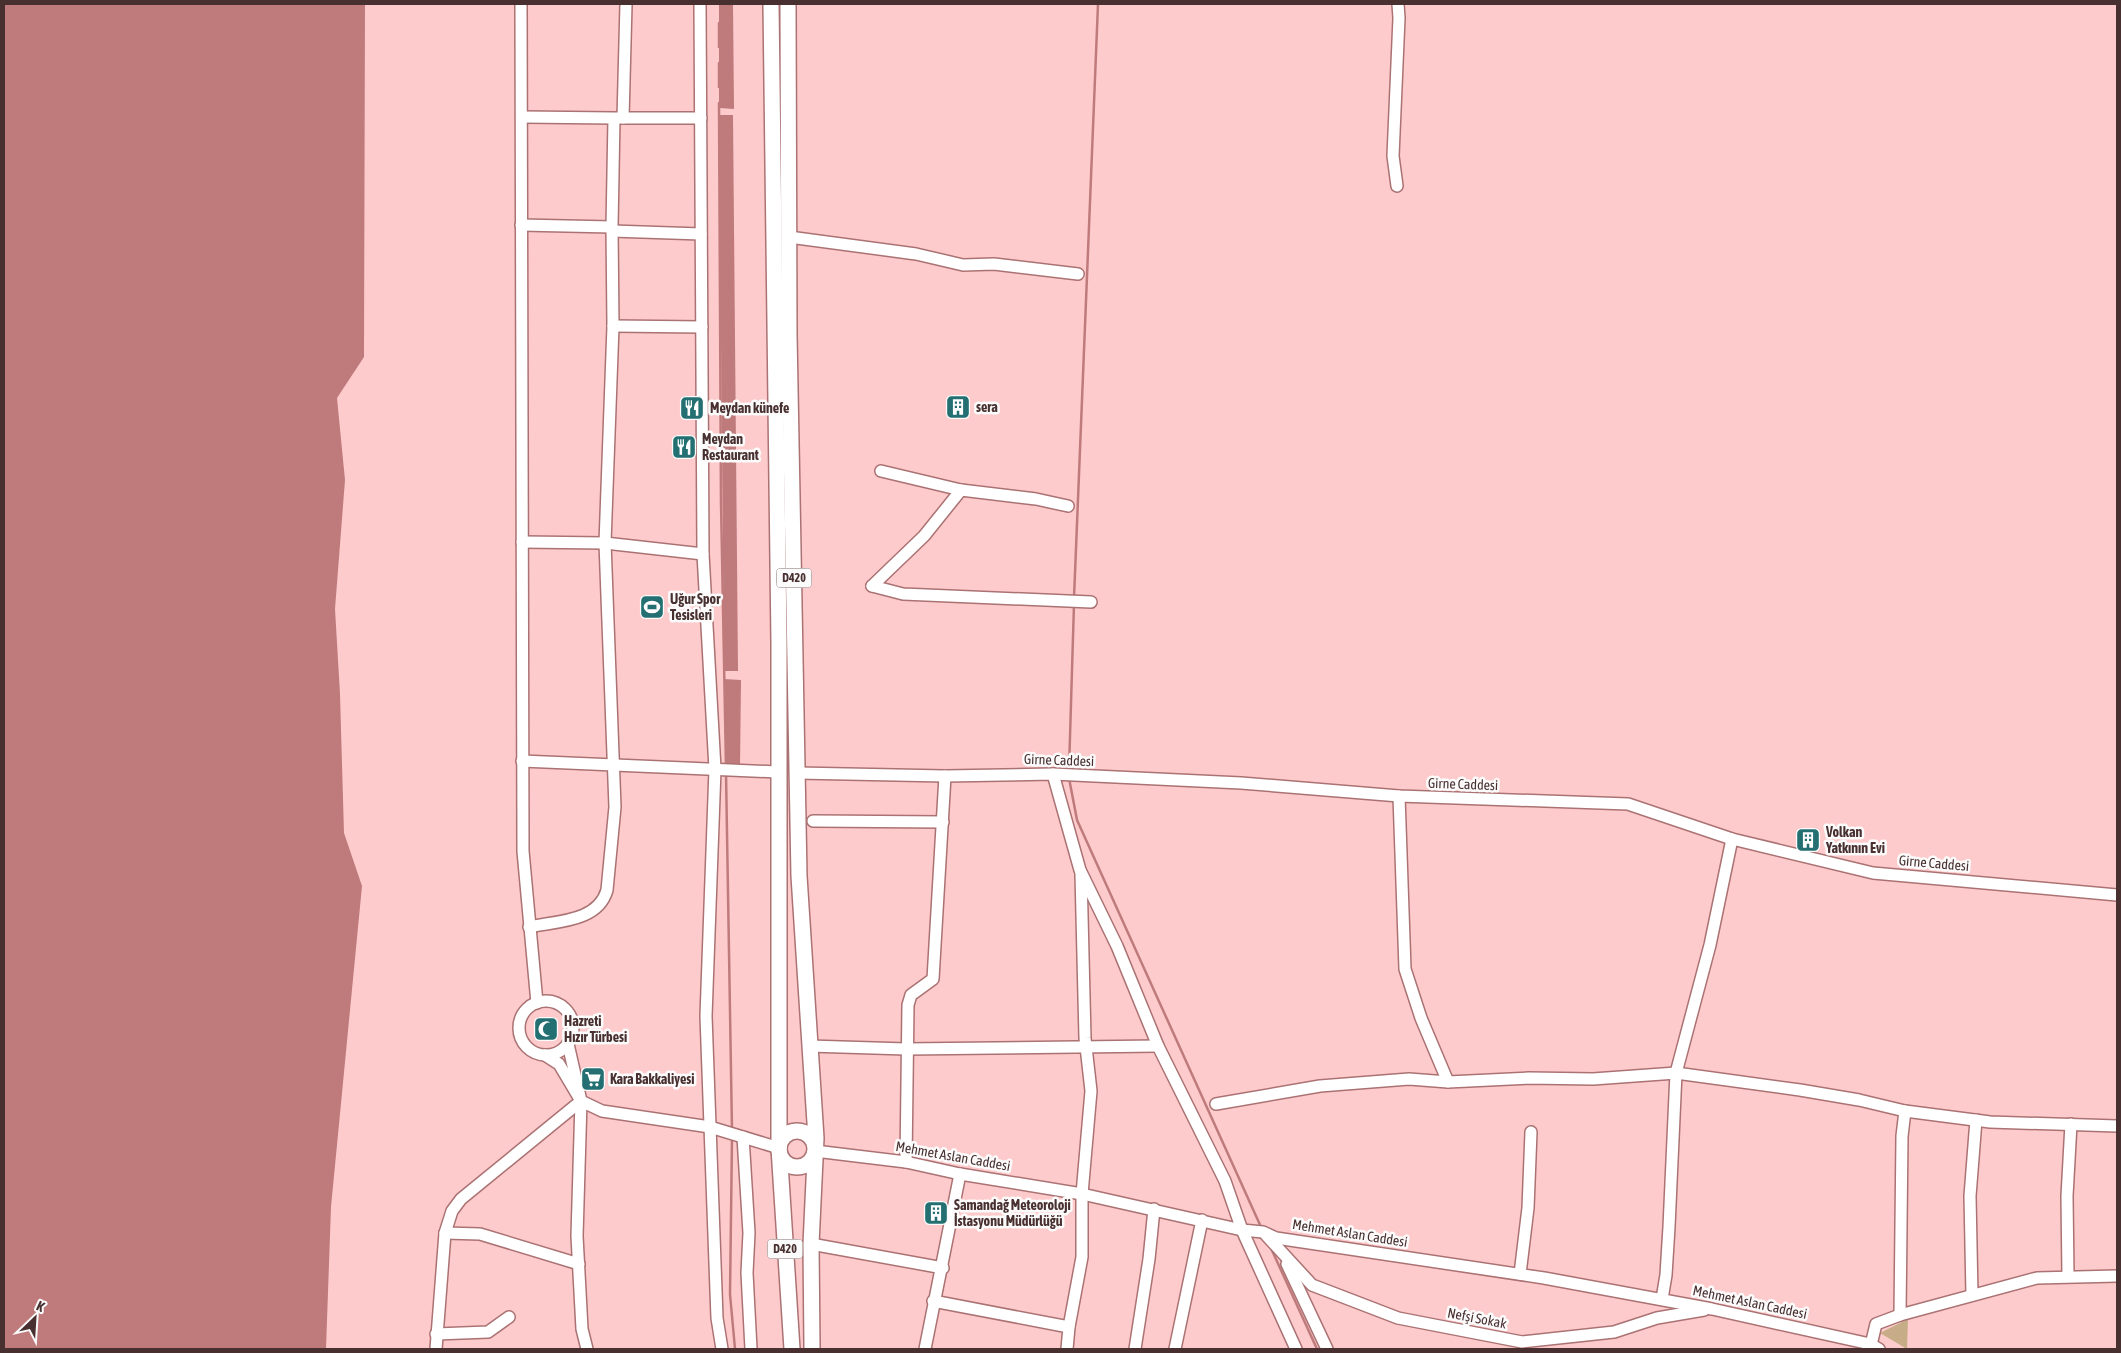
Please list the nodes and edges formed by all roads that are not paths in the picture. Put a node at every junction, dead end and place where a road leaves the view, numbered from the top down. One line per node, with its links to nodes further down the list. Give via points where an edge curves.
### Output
1 (521, 4): 7 (street)
2 (626, 4): 8 (street)
3 (700, 4): 9 (street)
4 (771, 4): 28 (main road, D420)
5 (788, 4): 14 (main road, D420)
6 (1398, 4): 10 (street, via 1393,156)
7 (522, 117): 8 (street); 11 (street)
8 (618, 118): 9 (street); 12 (street)
9 (701, 118): 13 (street)
10 (1397, 186)
11 (521, 225): 12 (street); 21 (street)
12 (612, 229): 13 (street); 16 (street)
13 (702, 234): 17 (street)
14 (789, 237): 15 (street, via 916,254 963,265 994,264); 29 (main road, D420)
15 (1078, 274)
16 (612, 326): 17 (street); 22 (street)
17 (702, 327): 23 (street)
18 (881, 471): 19 (street)
19 (961, 490): 20 (street); 24 (street, via 924,536 872,586 903,594)
20 (1068, 506)
21 (522, 542): 22 (street); 25 (street)
22 (605, 542): 23 (street); 26 (street)
23 (703, 554): 27 (street)
24 (1091, 602)
25 (522, 761): 26 (street); 38 (street, via 523,851)
26 (613, 765): 27 (street); 38 (street, via 615,806 605,898 598,908 584,916)
27 (715, 769): 28 (street); 54 (street, via 706,1016)
28 (778, 772): 57 (main road, D420)
29 (798, 773): 31 (street, Girne Caddesi); 41 (main road, D420)
30 (1053, 774): 31 (street, Girne Caddesi); 32 (street, Girne Caddesi, via 1241,783); 36 (street)
31 (945, 776): 34 (street)
32 (1399, 796): 35 (street, Girne Caddesi, via 1628,804); 47 (street, via 1405,968 1421,1018)
33 (813, 821): 34 (street)
34 (943, 822): 44 (street, via 933,979 909,997)
35 (1732, 839): 37 (street, Girne Caddesi, via 1873,873); 46 (street, via 1710,945)
36 (1080, 870): 42 (street, via 1117,946); 43 (street)
37 (2117, 895)
38 (529, 927): 39 (street)
39 (537, 1003): 40 (street, via 554,1002 568,1012 573,1028); 45 (street, via 523,1015 519,1032 528,1048)
40 (568, 1044): 45 (street, via 553,1054); 48 (street)
41 (808, 1046): 44 (street); 58 (main road, D420)
42 (1158, 1046): 43 (street); 64 (street, via 1225,1181)
43 (1086, 1048): 44 (street); 61 (street, via 1091,1090)
44 (906, 1049): 59 (street)
45 (544, 1055): 48 (street, via 559,1064)
46 (1676, 1073): 47 (street, via 1593,1079); 50 (street, via 1859,1100); 75 (street, via 1670,1227)
47 (1448, 1082): 49 (street, via 1408,1079 1320,1086)
48 (581, 1101): 54 (street, via 602,1111); 66 (street, via 461,1199 452,1211); 69 (street)
49 (1216, 1104)
50 (1905, 1112): 51 (street); 78 (street)
51 (1976, 1120): 52 (street); 74 (street, via 1970,1196)
52 (2071, 1124): 53 (street); 72 (street, via 2067,1196)
53 (2117, 1126)
54 (710, 1127): 56 (street); 85 (street, via 717,1318)
55 (1531, 1132): 71 (street, via 1528,1208)
56 (742, 1137): 57 (street); 86 (street, via 749,1233 747,1273)
57 (779, 1148): 58 (main road, via 786,1163 796,1167 811,1161); 58 (main road, via 784,1137 799,1131 813,1140); 87 (main road, D420)
58 (815, 1151): 59 (street, Mehmet Aslan Caddesi); 67 (main road, D420)
59 (906, 1162): 60 (street, Mehmet Aslan Caddesi)
60 (960, 1174): 61 (street, Mehmet Aslan Caddesi); 70 (street)
61 (1082, 1194): 62 (street, Mehmet Aslan Caddesi); 80 (street, via 1082,1257)
62 (1154, 1209): 63 (street, Mehmet Aslan Caddesi); 91 (street)
63 (1202, 1220): 64 (street, Mehmet Aslan Caddesi); 92 (street)
64 (1242, 1230): 65 (street, Mehmet Aslan Caddesi); 93 (street)
65 (1263, 1232): 68 (street, Nefşi Sokak); 71 (street, Mehmet Aslan Caddesi, via 1276,1238)
66 (445, 1233): 69 (street, via 480,1234); 81 (street)
67 (811, 1244): 70 (street); 88 (main road, D420)
68 (1282, 1254): 77 (street, Nefşi Sokak, via 1312,1285 1398,1318 1522,1342 1614,1332 1657,1318); 94 (street)
69 (579, 1264): 84 (street, via 582,1329)
70 (943, 1268): 76 (street)
71 (1520, 1274): 75 (street, Mehmet Aslan Caddesi)
72 (2068, 1276): 73 (street); 74 (street, via 2036,1278)
73 (2117, 1276)
74 (1972, 1295): 78 (street)
75 (1662, 1299): 77 (street, Mehmet Aslan Caddesi)
76 (933, 1301): 80 (street); 89 (street)
77 (1712, 1309): 82 (street, Mehmet Aslan Caddesi)
78 (1900, 1315): 82 (street, via 1876,1324)
79 (509, 1317): 81 (street, via 488,1332)
80 (1069, 1327): 90 (street)
81 (436, 1334): 83 (street)
82 (1873, 1347)
83 (436, 1349)
84 (587, 1349)
85 (722, 1349)
86 (751, 1349)
87 (792, 1349)
88 (812, 1349)
89 (925, 1349)
90 (1067, 1349)
91 (1135, 1349)
92 (1175, 1349)
93 (1296, 1349)
94 (1327, 1349)

